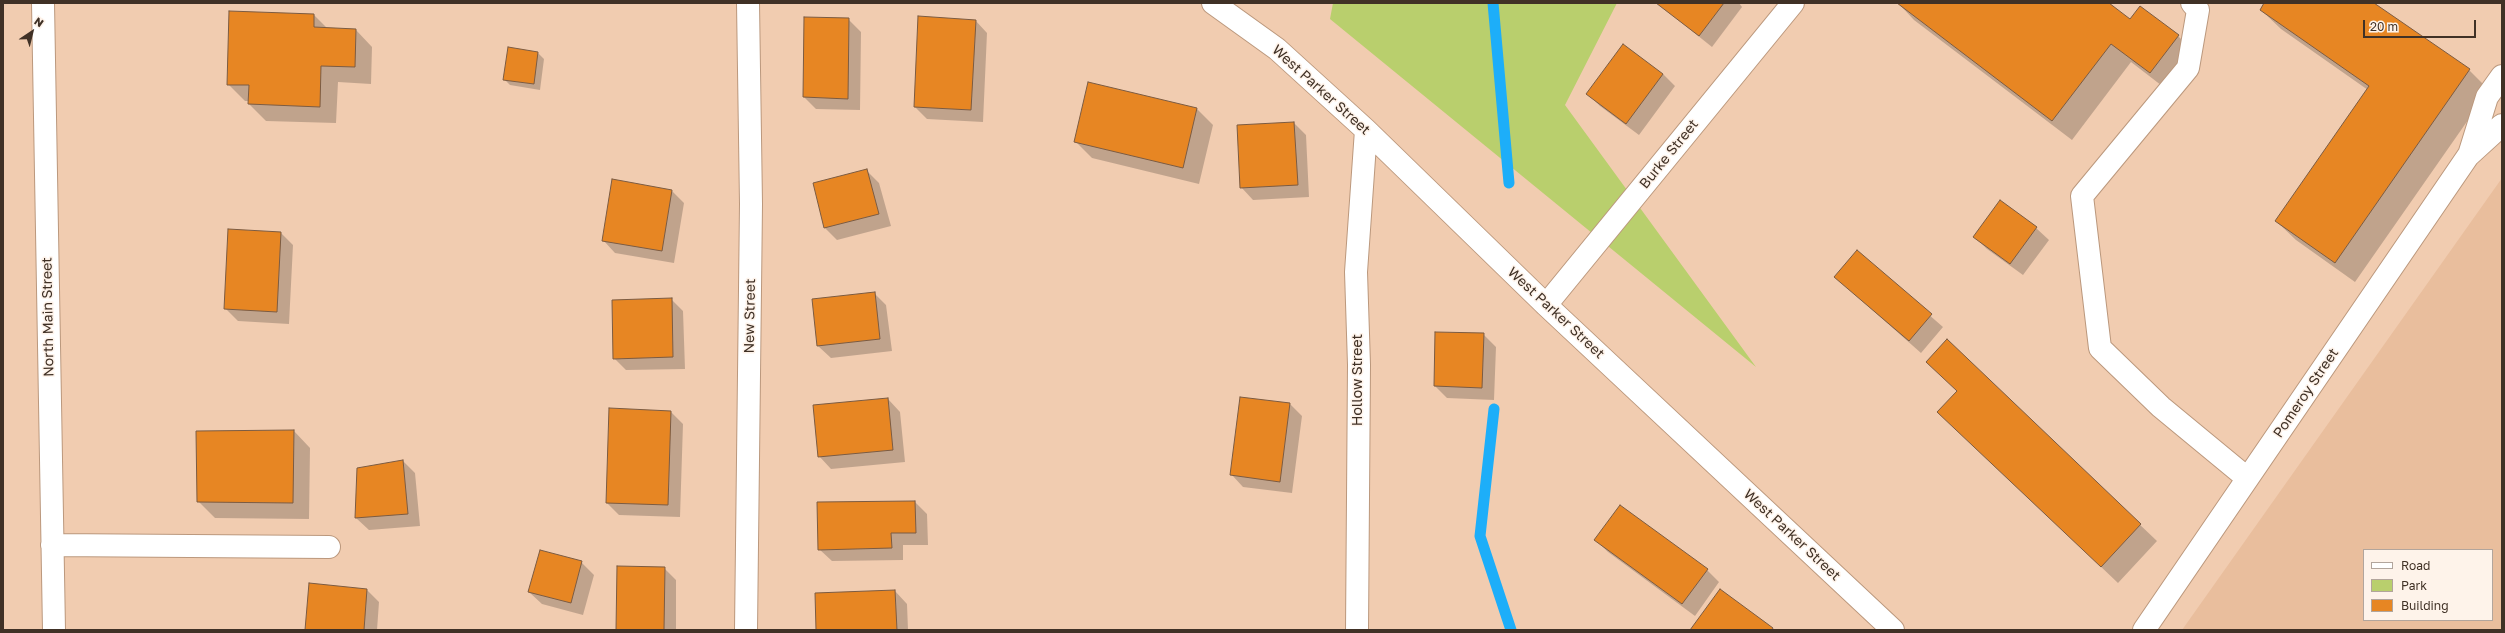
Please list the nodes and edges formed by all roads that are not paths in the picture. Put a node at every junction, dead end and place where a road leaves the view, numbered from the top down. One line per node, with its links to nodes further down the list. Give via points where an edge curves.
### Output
1 (43, 3): 12 (street, North Main Street)
2 (748, 3): 15 (street, New Street, via 751,204)
3 (1213, 3): 8 (street, West Parker Street, via 1277,49)
4 (1793, 3): 10 (street, Burke Street)
5 (2192, 3): 11 (street, via 2198,10 2188,68 2082,196 2100,348 2162,407)
6 (2502, 76): 9 (street, Pomeroy Street, via 2487,97)
7 (2502, 125): 9 (street, Pomeroy Street)
8 (1366, 130): 10 (street, West Parker Street); 16 (street, Hollow Street, via 1356,272 1359,365)
9 (2468, 156): 11 (street, Pomeroy Street)
10 (1546, 305): 17 (street, West Parker Street)
11 (2247, 478): 18 (street, Pomeroy Street)
12 (52, 545): 13 (street); 14 (street, North Main Street)
13 (329, 547)
14 (54, 630)
15 (746, 630)
16 (1357, 630)
17 (1893, 630)
18 (2144, 630)

